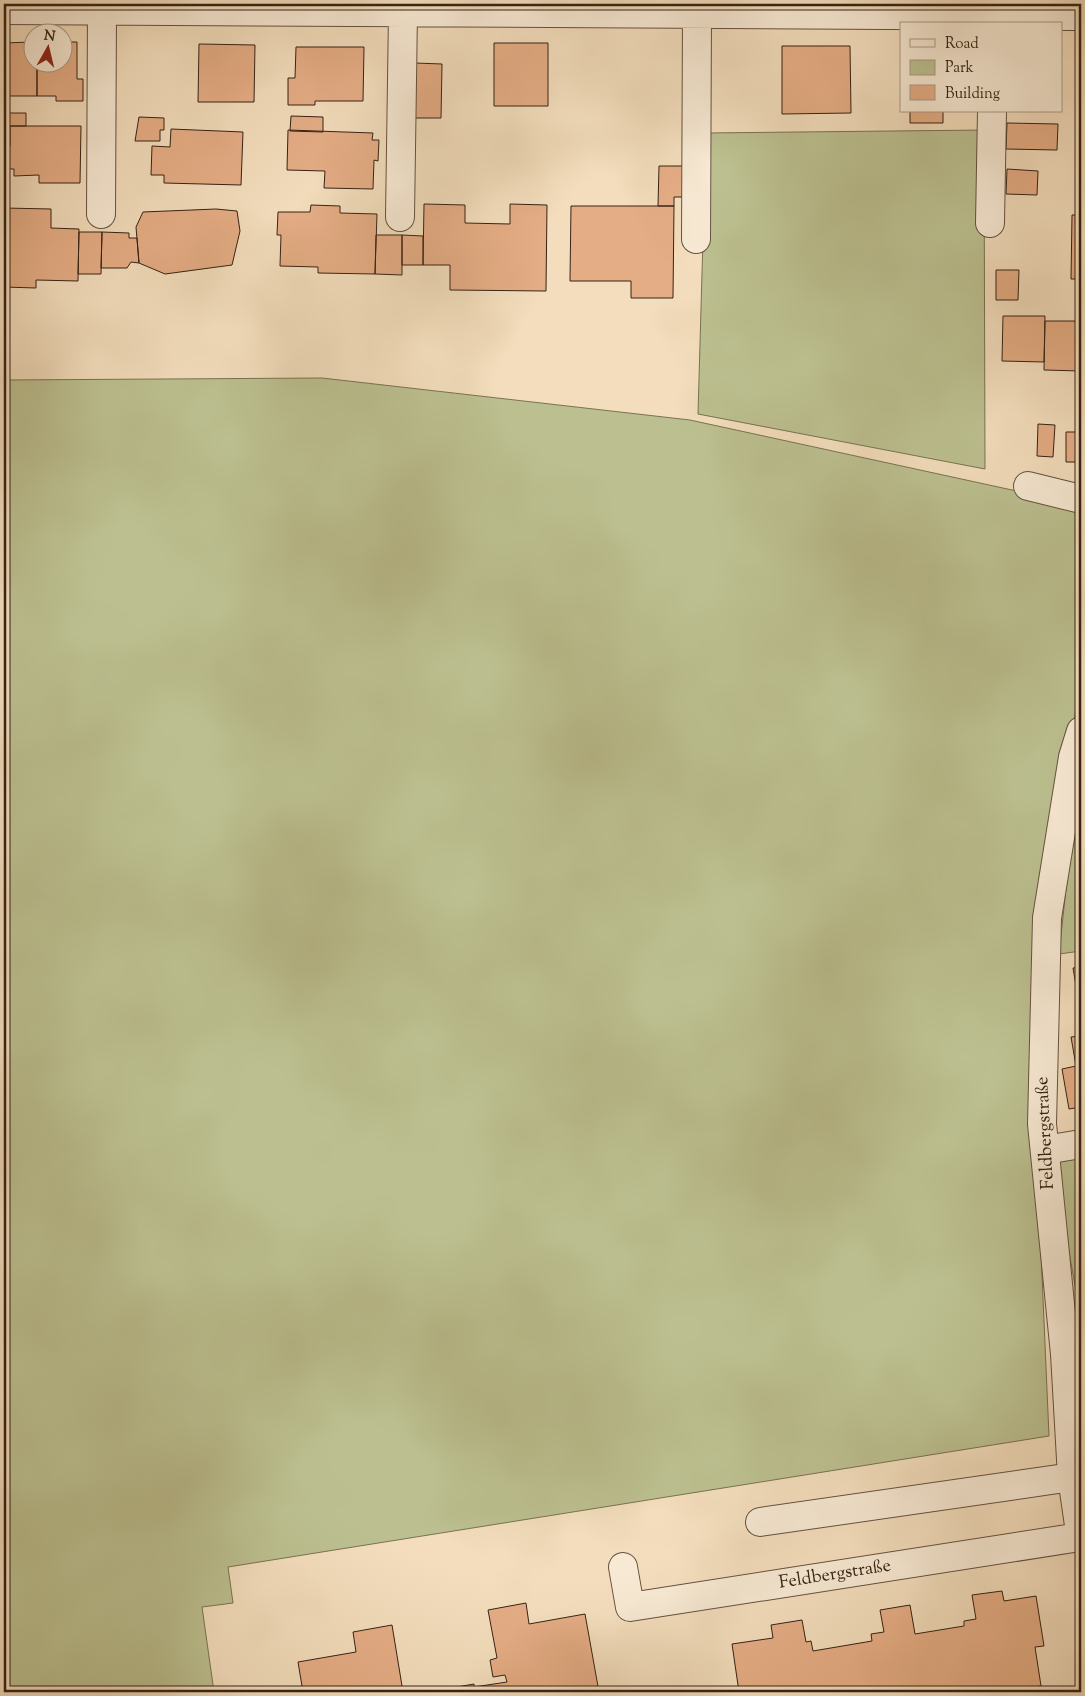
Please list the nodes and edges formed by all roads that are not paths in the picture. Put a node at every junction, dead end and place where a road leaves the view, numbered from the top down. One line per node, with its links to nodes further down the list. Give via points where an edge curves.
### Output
1 (4, 10): 2 (street)
2 (102, 11): 3 (street); 8 (street)
3 (403, 12): 4 (street); 9 (street)
4 (697, 15): 6 (street); 11 (street)
5 (1081, 16): 6 (street)
6 (993, 20)
7 (992, 112): 10 (street)
8 (101, 214)
9 (400, 217)
10 (990, 223)
11 (696, 239)
12 (1028, 486): 13 (street)
13 (1081, 499)
14 (1081, 731): 16 (street, Feldbergstraße, via 1073,757 1047,918 1041,1086)
15 (1081, 1144): 16 (street)
16 (1045, 1150): 17 (street, Feldbergstraße)
17 (1073, 1352): 18 (street, Feldbergstraße)
18 (1072, 1477): 19 (street); 20 (street, Feldbergstraße)
19 (760, 1522)
20 (1081, 1538): 21 (street, Feldbergstraße, via 630,1607)
21 (622, 1566)

